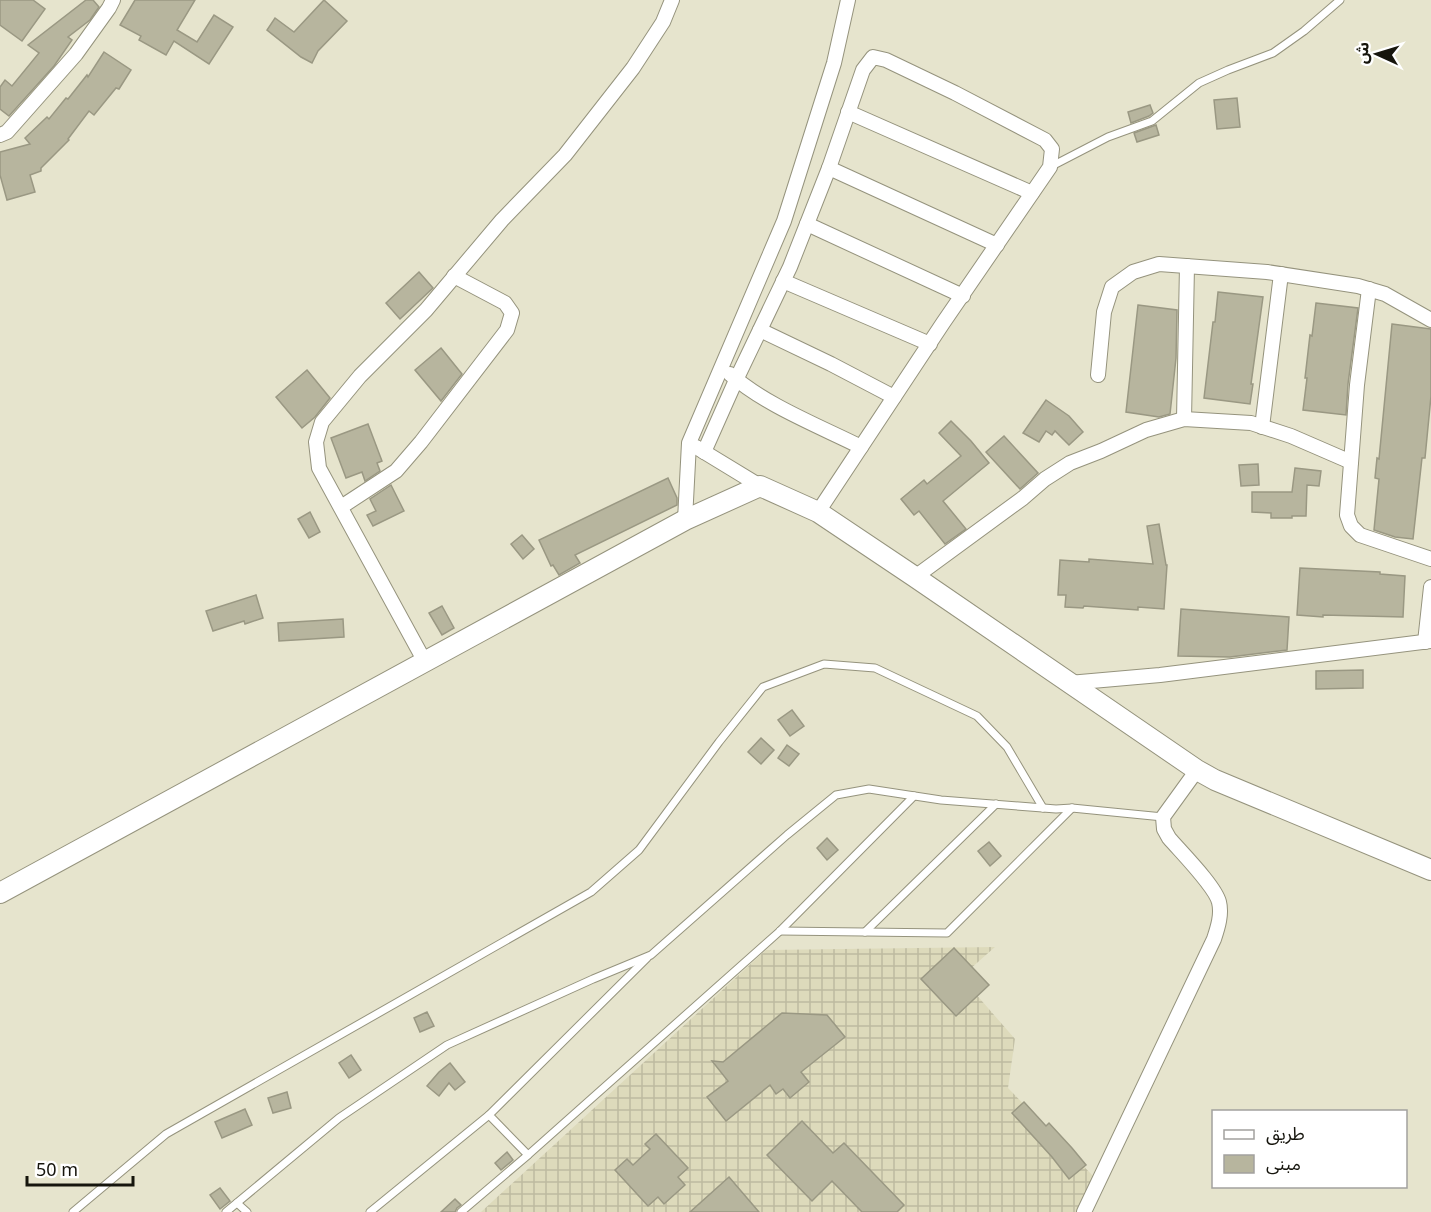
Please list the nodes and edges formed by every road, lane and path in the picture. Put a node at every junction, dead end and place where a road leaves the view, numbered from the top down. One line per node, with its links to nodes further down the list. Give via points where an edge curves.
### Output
1 (113, 0): 6 (street, via 76,54 8,132)
2 (672, 0): 14 (street, via 663,22 633,68 565,155)
3 (848, 0): 21 (street, via 834,63 784,221)
4 (1340, 0): 7 (lane, via 1274,53 1199,83 1152,121 1108,137)
5 (848, 112): 7 (street, via 863,70 873,57 886,60 1045,140 1052,149); 8 (street); 9 (street)
6 (0, 135)
7 (1050, 167): 9 (street)
8 (829, 168): 10 (street); 11 (street)
9 (1032, 193): 11 (street)
10 (807, 224): 15 (street); 17 (street)
11 (997, 245): 17 (street)
12 (1187, 266): 13 (street); 22 (street, via 1159,264 1133,272 1112,287 1104,312); 25 (street)
13 (1281, 274): 16 (street); 26 (street)
14 (454, 276): 32 (street, via 322,422 316,442 319,468); 32 (street, via 504,303 512,313 507,330 396,471)
15 (783, 281): 19 (street); 20 (street)
16 (1369, 289): 18 (street); 30 (street)
17 (963, 296): 20 (street)
18 (1431, 320)
19 (760, 330): 23 (street); 24 (street)
20 (930, 344): 24 (street)
21 (722, 367): 23 (street); 27 (street)
22 (1098, 375)
23 (736, 380): 28 (street, via 783,409); 29 (street)
24 (894, 397): 28 (street)
25 (1184, 419): 26 (street); 36 (street, via 1146,430 1070,463)
26 (1263, 427): 30 (street)
27 (689, 443): 29 (street); 34 (street)
28 (861, 447): 33 (street)
29 (704, 452): 31 (street)
30 (1351, 462): 35 (street, via 1347,515 1351,526 1360,535)
31 (760, 486): 33 (street); 34 (street)
32 (340, 507): 39 (street)
33 (818, 512): 36 (street)
34 (685, 520): 39 (street)
35 (1431, 559)
36 (915, 577): 40 (street)
37 (1431, 587): 38 (street)
38 (1428, 641): 40 (street)
39 (425, 662): 48 (street)
40 (1070, 683): 41 (street)
41 (1197, 770): 46 (street); 47 (street)
42 (914, 796): 43 (lane); 49 (lane); 51 (lane, via 869,789 837,795)
43 (996, 804): 44 (lane); 50 (lane)
44 (1043, 808): 45 (lane); 55 (lane, via 1007,747 977,716 875,668 824,664 764,687 639,850 591,892 166,1134)
45 (1072, 808): 46 (lane); 50 (lane, via 947,933)
46 (1163, 817): 60 (street, via 1169,838 1215,893 1219,921 1214,939)
47 (1431, 870)
48 (0, 893)
49 (780, 931): 50 (lane); 53 (lane)
50 (865, 932)
51 (651, 955): 52 (lane); 54 (lane, via 447,1045 339,1118)
52 (489, 1115): 53 (lane); 58 (lane)
53 (528, 1155): 59 (lane)
54 (237, 1203): 56 (lane); 57 (lane)
55 (73, 1212)
56 (226, 1212)
57 (246, 1212)
58 (370, 1212)
59 (461, 1212)
60 (1084, 1212)

